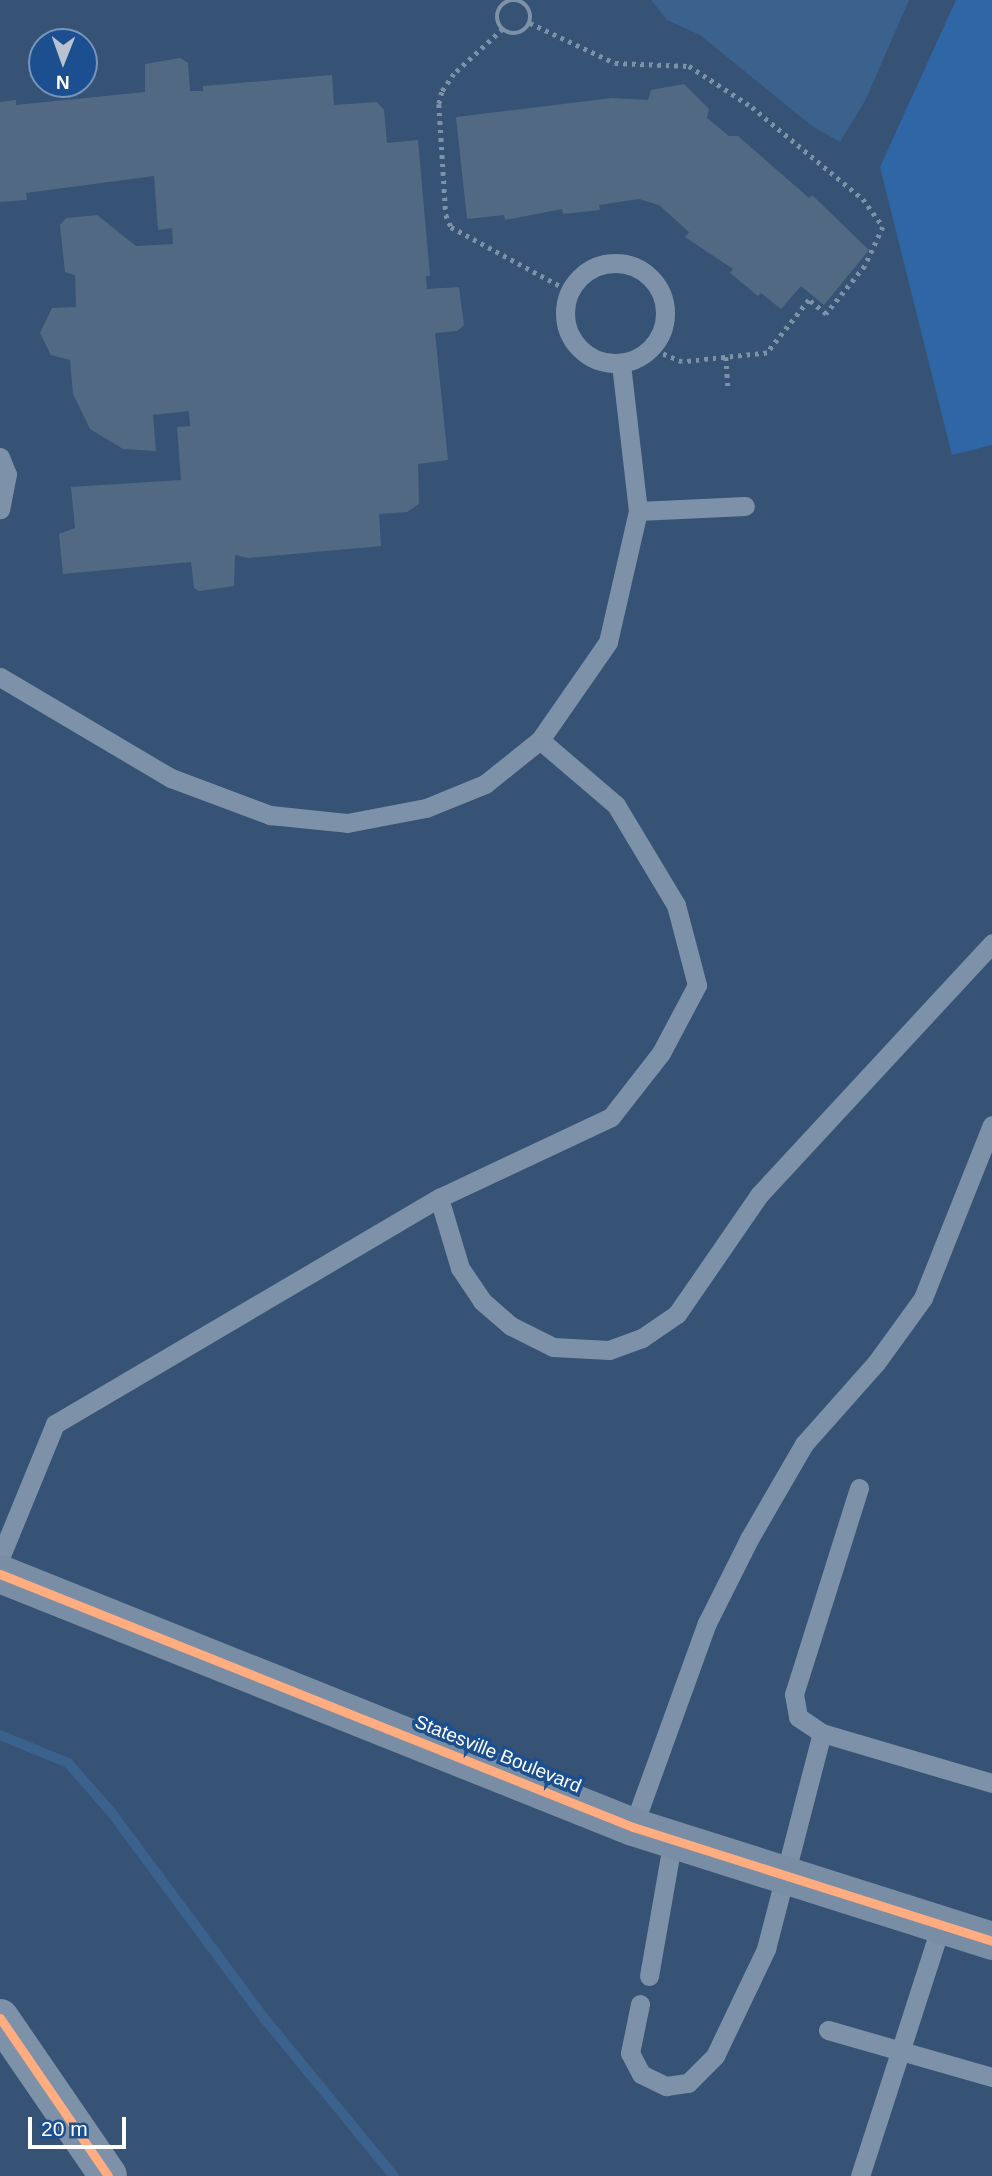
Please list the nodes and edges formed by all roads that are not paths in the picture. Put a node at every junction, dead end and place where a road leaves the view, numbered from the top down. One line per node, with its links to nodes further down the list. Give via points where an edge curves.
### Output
1 (621, 363): 1 (lane, via 651,349 666,318 664,302 646,274 632,266 599,266 584,274 570,292 565,317 578,346 590,357); 5 (lane)
2 (0, 457): 4 (lane, via 7,474)
3 (745, 506): 5 (lane)
4 (0, 509)
5 (638, 511): 7 (lane, via 608,642)
6 (0, 677): 7 (lane, via 171,778 270,815 346,823 426,808 485,784)
7 (540, 740): 10 (lane, via 616,805 676,905 697,985 661,1053 611,1117)
8 (992, 943): 10 (lane, via 759,1195 677,1314 642,1338 609,1350 552,1347 511,1326 482,1301 460,1268)
9 (992, 1125): 16 (lane, via 923,1298 876,1363 804,1444 749,1539 707,1623)
10 (439, 1198): 12 (lane, via 55,1424)
11 (859, 1488): 14 (lane, via 794,1694 798,1717)
12 (0, 1558)
13 (0, 1574): 16 (main road, Statesville Boulevard)
14 (822, 1733): 15 (lane); 18 (lane)
15 (992, 1783)
16 (633, 1827): 17 (main road, Statesville Boulevard)
17 (673, 1839): 18 (main road, Statesville Boulevard); 21 (lane)
18 (785, 1874): 19 (main road, Statesville Boulevard); 22 (lane, via 766,1949 715,2056 688,2083 666,2086 641,2074 630,2053)
19 (941, 1925): 20 (main road, Statesville Boulevard); 25 (lane)
20 (992, 1941)
21 (649, 1976)
22 (640, 2004)
23 (0, 2018): 27 (street)
24 (828, 2029): 25 (lane)
25 (902, 2051): 26 (lane); 28 (lane)
26 (992, 2077)
27 (108, 2176)
28 (860, 2176)

